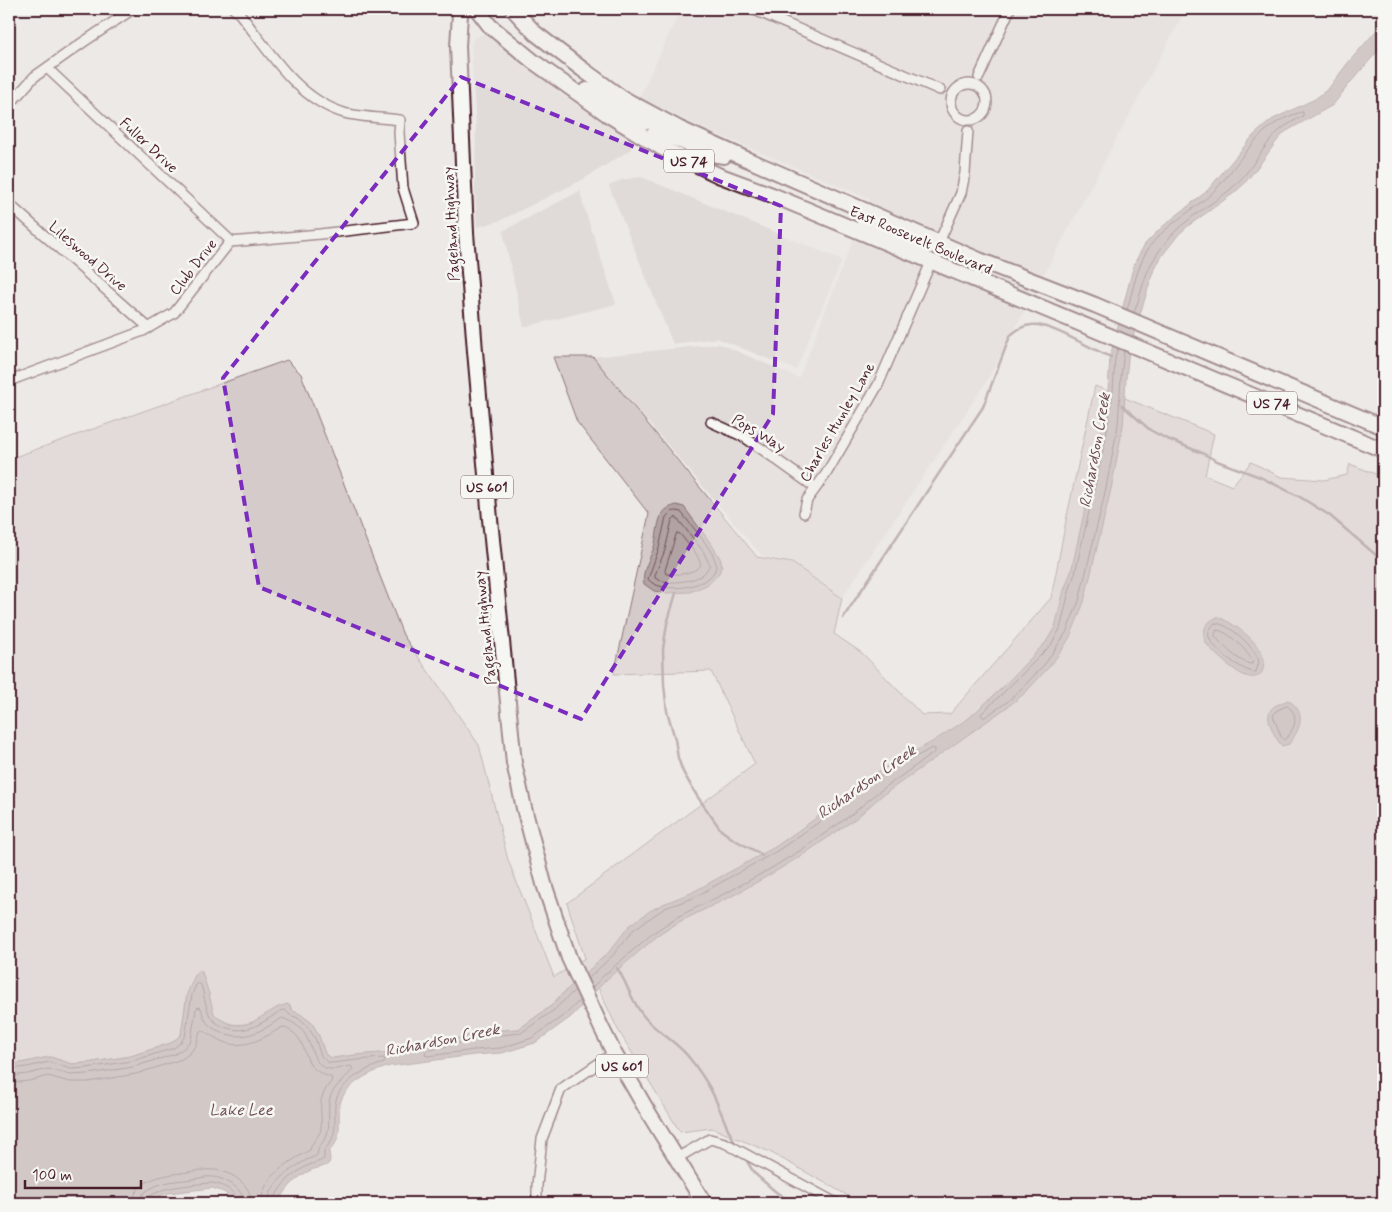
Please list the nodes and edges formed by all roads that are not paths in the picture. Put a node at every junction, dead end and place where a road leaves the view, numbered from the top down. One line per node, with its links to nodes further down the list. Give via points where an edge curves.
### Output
1 (133, 9): 8 (street)
2 (234, 9): 25 (street, Club Drive, via 286,73 326,106 345,113 400,120 403,188 414,223)
3 (463, 9): 38 (highway, Pageland Highway / US 601, via 458,46 467,242 514,763 544,884 570,958)
4 (477, 9): 9 (highway, East Roosevelt Boulevard / US 74, via 490,26)
5 (513, 9): 17 (highway, East Roosevelt Boulevard / US 74, via 535,32 582,69 622,98)
6 (752, 9): 12 (street)
7 (1010, 9): 10 (street)
8 (47, 68): 16 (street, via 34,77); 25 (street, Fuller Drive)
9 (542, 68): 17 (highway, via 556,70 643,123); 21 (highway, East Roosevelt Boulevard / US 74)
10 (979, 77): 11 (street); 14 (street)
11 (971, 84): 13 (street); 14 (street)
12 (940, 90): 13 (street); 15 (street)
13 (955, 90): 15 (street)
14 (983, 91): 19 (street, via 986,106)
15 (951, 101): 18 (street, via 954,112)
16 (9, 105)
17 (661, 119): 22 (highway, East Roosevelt Boulevard / US 74)
18 (963, 119): 19 (street); 20 (street)
19 (975, 119): 20 (street)
20 (968, 130): 26 (street, via 961,193)
21 (648, 140): 22 (highway, via 659,132 712,154); 24 (highway, East Roosevelt Boulevard / US 74, via 718,175)
22 (744, 158): 26 (highway, East Roosevelt Boulevard / US 74)
23 (9, 204): 29 (street, Lileswood Drive)
24 (803, 208): 26 (highway, via 850,219 922,246); 27 (highway, East Roosevelt Boulevard / US 74)
25 (232, 242): 29 (street, Club Drive, via 174,313)
26 (939, 242): 28 (highway, East Roosevelt Boulevard / US 74)
27 (931, 262): 28 (highway, via 936,255 944,254 1013,279); 31 (highway, East Roosevelt Boulevard / US 74); 36 (street, Charles Hunley Lane, via 878,385)
28 (1052, 288): 33 (highway, East Roosevelt Boulevard / US 74)
29 (149, 328): 30 (street, Club Drive)
30 (9, 381)
31 (1307, 418): 34 (highway, via 1330,421); 35 (highway, East Roosevelt Boulevard / US 74)
32 (712, 422): 36 (street, Pops Way, via 744,437)
33 (1383, 427)
34 (1383, 441)
35 (1383, 450)
36 (816, 488): 37 (street, Charles Hunley Lane, via 806,500)
37 (804, 513)
38 (614, 1053): 39 (highway, Pageland Highway / US 601); 40 (street, via 561,1089 542,1139)
39 (676, 1158): 41 (highway, Pageland Highway / US 601); 42 (street, via 710,1139 725,1143)
40 (536, 1203)
41 (704, 1203)
42 (836, 1203)

